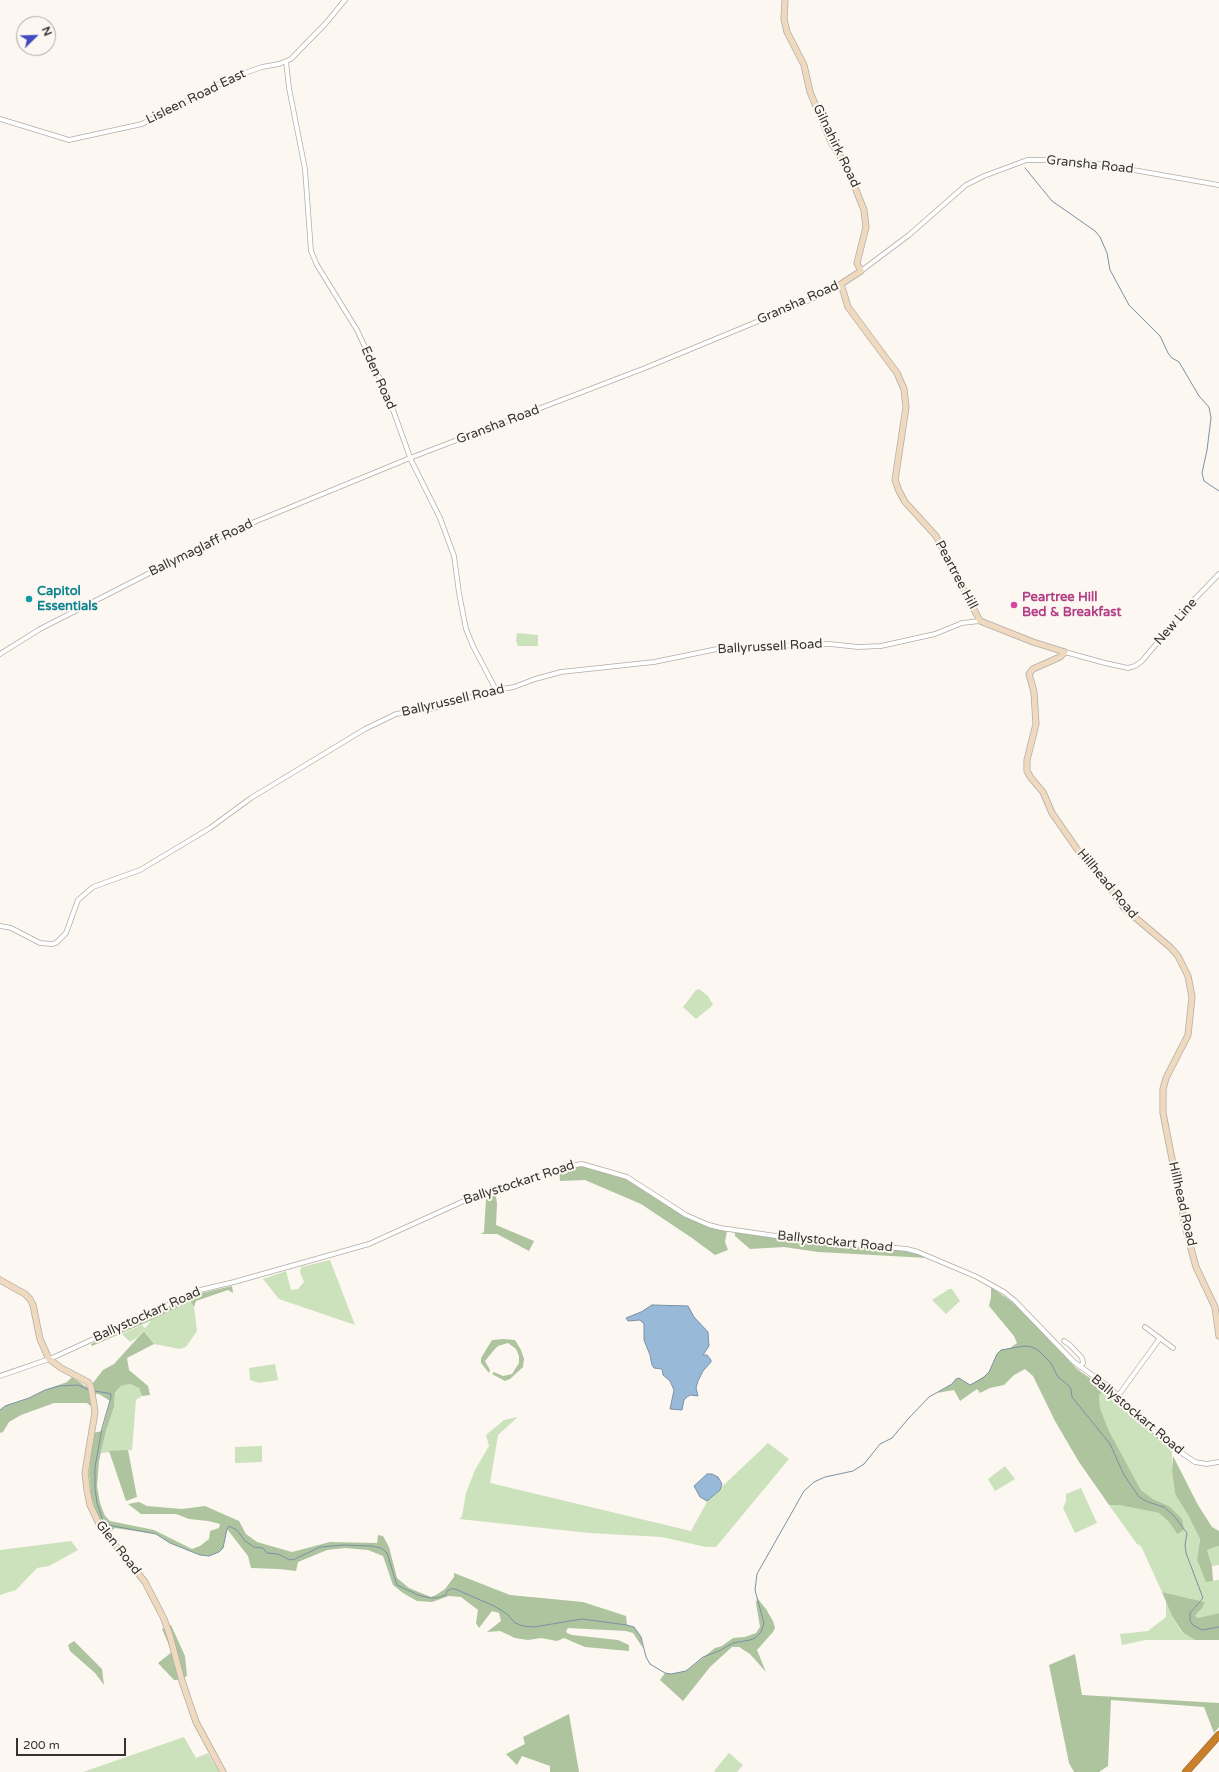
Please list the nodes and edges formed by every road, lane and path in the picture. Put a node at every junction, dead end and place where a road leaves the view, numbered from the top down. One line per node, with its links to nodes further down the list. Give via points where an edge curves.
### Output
1 (345, 0): 3 (street, Lisleen Road East, via 299,52)
2 (785, 0): 6 (street, Gilnahirk Road, via 784,19 787,32 804,65 810,92 826,132 846,165 864,210 866,227 857,263)
3 (286, 62): 4 (street, Lisleen Road East, via 233,77 142,124 69,140); 8 (street, Eden Road, via 305,169 311,251 356,330 388,396)
4 (0, 119)
5 (1219, 185): 6 (street, Gransha Road, via 1099,164 1027,160 984,176 966,186 909,235)
6 (861, 271): 7 (street, Gransha Road)
7 (841, 284): 8 (street, Gransha Road, via 807,302 645,368); 10 (street, Peartree Hill, via 848,307 897,373 904,389 906,406 895,480 899,491 905,502 936,536)
8 (410, 458): 12 (street, Ballymaglaff Road, via 217,537 47,626); 14 (street, Eden Road, via 449,541 454,556 466,629)
9 (1219, 574): 13 (street, New Line, via 1142,661)
10 (980, 621): 11 (street, Peartree Hill); 14 (street, Ballyrussell Road, via 962,623 935,634 881,646 830,644 722,648 654,662 561,672)
11 (1065, 652): 13 (street, Peartree Hill); 18 (street, Hillhead Road, via 1060,657 1033,669 1029,674 1034,692 1036,724 1027,760 1027,771 1043,792 1052,813 1077,849 1102,877 1124,908 1178,956 1188,976 1192,997 1190,1026 1166,1078 1163,1089 1163,1113 1186,1230 1196,1267 1214,1307)
12 (0, 654)
13 (1131, 668)
14 (496, 690): 15 (street, Ballyrussell Road, via 430,709 396,714 365,729 251,798 210,828 166,855 133,873 93,886 78,900 66,933 56,943 40,942 11,928)
15 (0, 926)
16 (0, 1280): 22 (street, via 30,1299 40,1339)
17 (1145, 1327): 19 (street)
18 (1219, 1336)
19 (1160, 1338): 21 (street); 25 (street)
20 (1064, 1341): 23 (street, via 1082,1358 1083,1363)
21 (1173, 1348)
22 (49, 1359): 23 (street, Ballystockart Road, via 196,1291 369,1244 466,1200 576,1164 590,1165 627,1177 686,1215 721,1228 918,1252 977,1277 1004,1292); 24 (street, Ballystockart Road); 28 (street, Glen Road, via 88,1382 92,1390 95,1412 86,1473 90,1505 100,1526 145,1582 158,1606 170,1636 196,1722)
23 (1080, 1367): 25 (street, Ballystockart Road)
24 (0, 1376)
25 (1118, 1396): 26 (street, Ballystockart Road, via 1158,1435 1187,1457 1201,1464)
26 (1219, 1462)
27 (1219, 1735): 29 (highway)
28 (223, 1772)
29 (1186, 1772)

